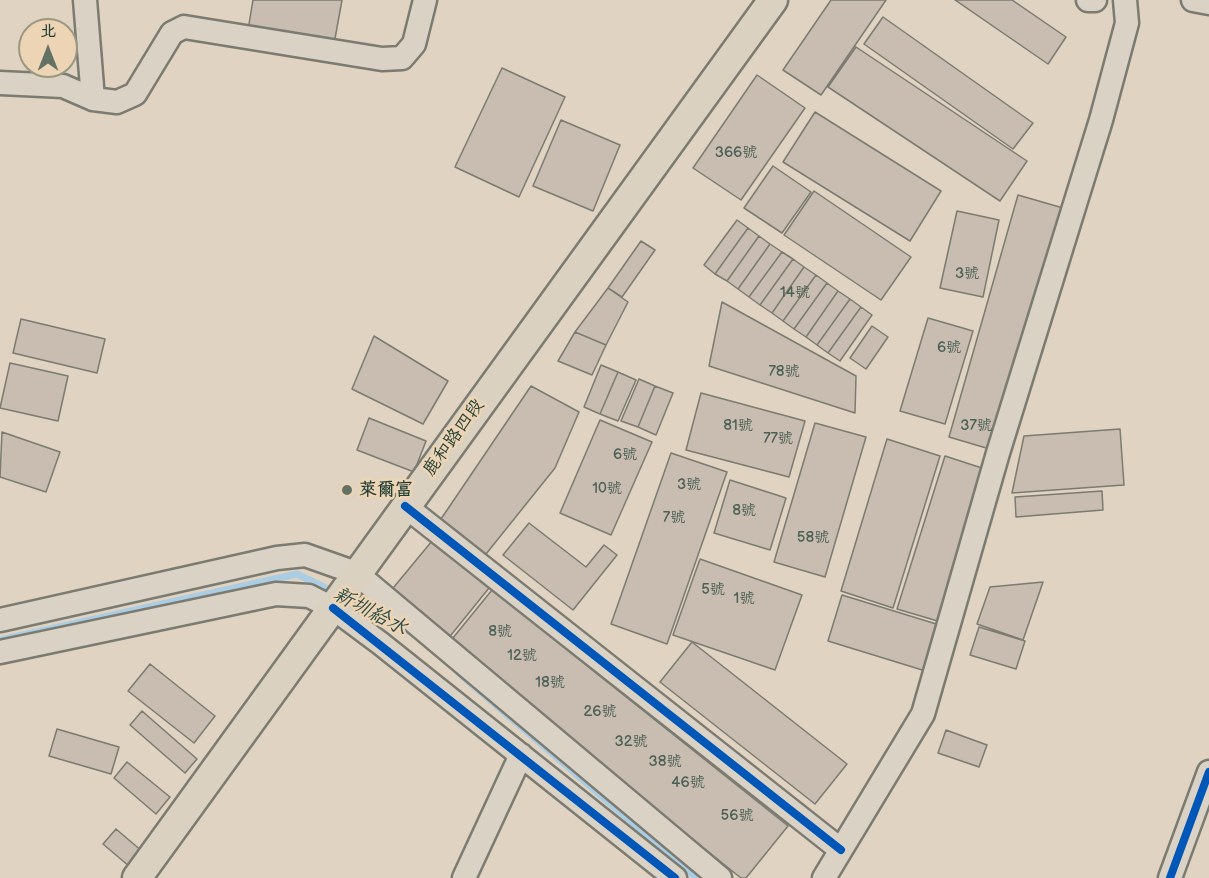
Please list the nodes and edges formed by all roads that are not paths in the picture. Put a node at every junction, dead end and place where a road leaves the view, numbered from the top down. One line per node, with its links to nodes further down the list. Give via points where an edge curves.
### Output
1 (85, 0): 10 (street)
2 (426, 0): 10 (street, via 414,44 402,58 382,59 184,27 172,33 135,94 117,102)
3 (773, 0): 11 (main road, 鹿和路四段)
4 (1088, 0): 5 (street)
5 (1095, 0)
6 (1125, 0): 18 (street, via 1127,22 1101,120 998,453 923,714)
7 (1193, 0): 8 (street)
8 (1209, 3)
9 (0, 83): 10 (street, via 63,86)
10 (93, 99)
11 (405, 506): 12 (main road, 鹿和路四段); 18 (street)
12 (356, 573): 13 (main road, 鹿和路四段); 14 (street, via 305,555 277,558); 22 (street)
13 (333, 608): 15 (street, via 309,596 276,594); 16 (street); 19 (main road, 鹿和路四段)
14 (0, 620)
15 (0, 652)
16 (520, 755): 20 (street); 21 (street)
17 (1209, 772): 24 (street)
18 (841, 850): 23 (street)
19 (137, 878)
20 (464, 878)
21 (675, 878)
22 (720, 878)
23 (824, 878)
24 (1170, 878)

